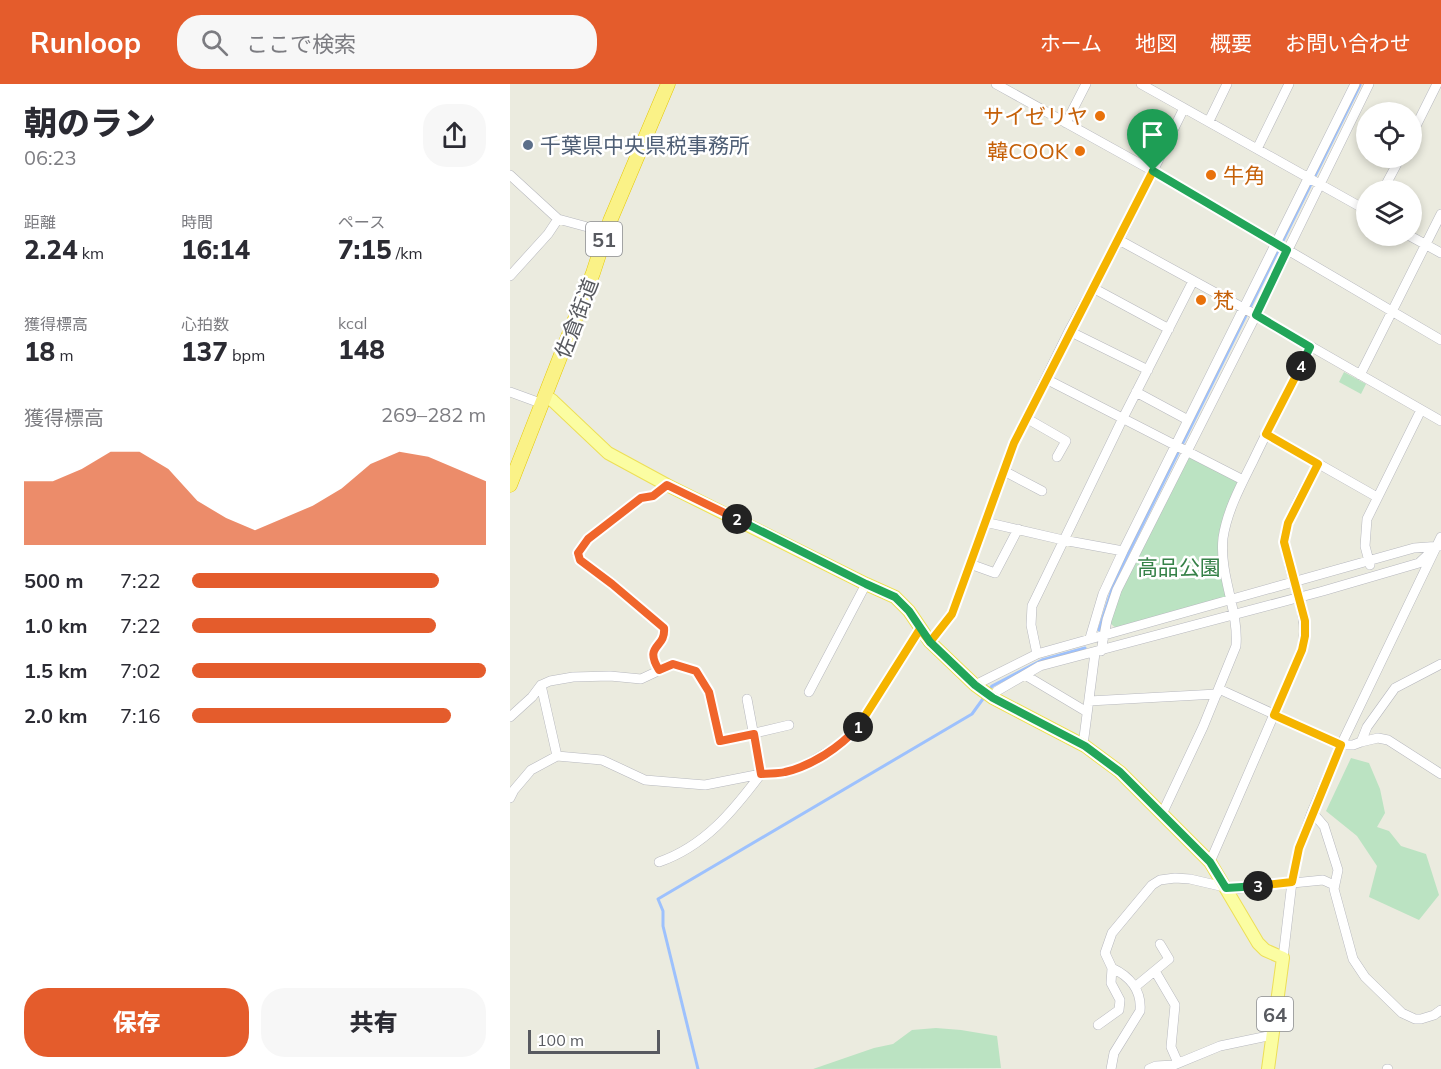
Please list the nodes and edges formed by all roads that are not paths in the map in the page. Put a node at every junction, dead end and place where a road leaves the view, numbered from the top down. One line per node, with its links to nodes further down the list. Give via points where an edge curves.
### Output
1 (668, 84): 23 (highway, 佐倉街道 / 51)
2 (996, 84): 14 (street)
3 (1086, 84): 14 (street)
4 (1141, 84): 10 (street)
5 (1227, 84): 13 (street)
6 (1289, 84): 15 (street)
7 (1369, 84): 19 (street)
8 (1437, 84): 12 (street)
9 (1355, 85): 17 (street)
10 (1155, 87): 11 (street)
11 (1184, 108): 13 (street); 16 (street)
12 (1422, 114)
13 (1209, 121): 15 (street)
14 (1066, 123): 16 (street)
15 (1257, 149): 17 (street)
16 (1153, 171): 24 (street); 26 (street)
17 (1308, 178): 19 (street); 26 (street)
18 (512, 180): 22 (street)
19 (1320, 185): 20 (street); 28 (street)
20 (1356, 205)
21 (1441, 214): 27 (street)
22 (558, 219): 23 (street); 30 (street)
23 (606, 232): 45 (highway, 佐倉街道 / 51)
24 (1119, 240): 31 (street); 32 (street)
25 (1422, 243): 27 (street)
26 (1276, 244): 28 (street); 33 (street)
27 (1426, 245): 29 (street); 34 (street)
28 (1287, 250): 34 (street); 35 (street)
29 (1441, 253)
30 (510, 276)
31 (1193, 281): 33 (street); 36 (street)
32 (1093, 288): 36 (street); 37 (street)
33 (1244, 309): 35 (street); 49 (street)
34 (1393, 312): 38 (street); 41 (street)
35 (1256, 315): 39 (street); 52 (street)
36 (1169, 329): 40 (street)
37 (1069, 331): 40 (street); 42 (street)
38 (1441, 340)
39 (1310, 347): 41 (street); 51 (street)
40 (1148, 370): 44 (street)
41 (1360, 375): 46 (street)
42 (1046, 379): 47 (street); 48 (street)
43 (510, 392): 45 (street)
44 (1136, 392): 48 (street); 49 (street)
45 (541, 400): 57 (highway, 佐倉街道 / 51); 58 (main road, via 553,401 601,448)
46 (1421, 410): 50 (street); 60 (street)
47 (1026, 418): 53 (street, via 1066,441); 55 (street)
48 (1123, 418): 52 (street); 64 (street)
49 (1188, 420): 52 (street)
50 (1441, 421)
51 (1266, 434): 54 (street); 56 (street)
52 (1181, 448): 56 (street); 66 (street); 76 (street, via 1117,590)
53 (1057, 457)
54 (1318, 464): 60 (street); 70 (street, via 1288,523 1284,542)
55 (1004, 471): 59 (street); 61 (street)
56 (1243, 480): 73 (street, via 1223,538)
57 (510, 485)
58 (667, 485): 71 (main road); 82 (street, via 653,496 641,498 588,539 578,553 580,560 664,628 665,634 652,653)
59 (1042, 491)
60 (1377, 497): 67 (street, via 1365,534)
61 (985, 522): 62 (street); 68 (street)
62 (1018, 529): 64 (street); 68 (street, via 995,573)
63 (1441, 537): 65 (street)
64 (1064, 540): 66 (street); 80 (street, via 1032,606 1030,626)
65 (1438, 546): 67 (street, via 1414,548); 69 (street, via 1419,563); 98 (street)
66 (1123, 551): 77 (street, via 1103,594)
67 (1369, 562): 69 (street); 70 (street)
68 (970, 564): 78 (street, via 952,614)
69 (1374, 575): 72 (street)
70 (1293, 583): 72 (street); 73 (street)
71 (866, 584): 75 (main road, via 895,597); 87 (street)
72 (1298, 597): 74 (street); 92 (street, via 1305,636)
73 (1231, 600): 74 (street); 76 (street)
74 (1234, 615): 79 (street); 86 (street, via 1236,646)
75 (920, 629): 78 (main road); 100 (street, via 857,728 839,745 797,768)
76 (1104, 636): 77 (street); 79 (street)
77 (1090, 638): 80 (street)
78 (930, 642): 85 (main road)
79 (1098, 652): 83 (street, via 1040,666); 90 (street)
80 (1037, 654): 85 (street)
81 (1441, 664): 96 (street, via 1395,688)
82 (659, 670): 84 (street, via 641,679 573,677); 95 (street, via 673,664 696,671 709,692 720,741)
83 (1024, 675): 88 (street, via 997,690); 91 (street)
84 (541, 685): 93 (street); 99 (street)
85 (975, 685): 88 (main road)
86 (1218, 692): 90 (street); 92 (street); 104 (street)
87 (808, 693)
88 (993, 698): 97 (main road)
89 (747, 699): 95 (street)
90 (1089, 701): 91 (street)
91 (1087, 712): 97 (street)
92 (1274, 715): 98 (street); 106 (street)
93 (510, 717)
94 (789, 725): 95 (street)
95 (754, 734): 100 (street)
96 (1361, 742): 98 (street); 101 (street, via 1388,740)
97 (1083, 745): 104 (main road, via 1120,772)
98 (1341, 745): 103 (street)
99 (556, 756): 100 (street, via 602,760 645,780 705,785); 102 (street, via 531,770)
100 (761, 774): 105 (street, via 732,812 704,838)
101 (1441, 774)
102 (510, 798)
103 (1312, 812): 107 (street); 108 (street, via 1324,826 1338,870)
104 (1162, 814): 106 (main road)
105 (659, 862)
106 (1210, 862): 109 (main road)
107 (1292, 882): 108 (street, via 1323,880); 109 (street); 111 (street)
108 (1334, 885): 115 (street, via 1353,959 1365,977 1408,1016 1421,1019)
109 (1226, 888): 111 (main road, via 1258,943); 112 (street, via 1175,878 1152,885 1112,933 1105,953)
110 (1160, 944): 113 (street, via 1169,959)
111 (1283, 958): 117 (main road, 64)
112 (1112, 968): 114 (street, via 1123,973); 116 (street, via 1111,983 1120,1000 1119,1010)
113 (1155, 971): 114 (street); 118 (street, via 1175,1005 1171,1047)
114 (1135, 987): 119 (street, via 1140,1011 1114,1053)
115 (1441, 1010)
116 (1098, 1024)
117 (1273, 1035): 118 (street, via 1220,1046); 121 (main road, 64)
118 (1175, 1066): 120 (street)
119 (1110, 1069)
120 (1149, 1069)
121 (1268, 1069)

